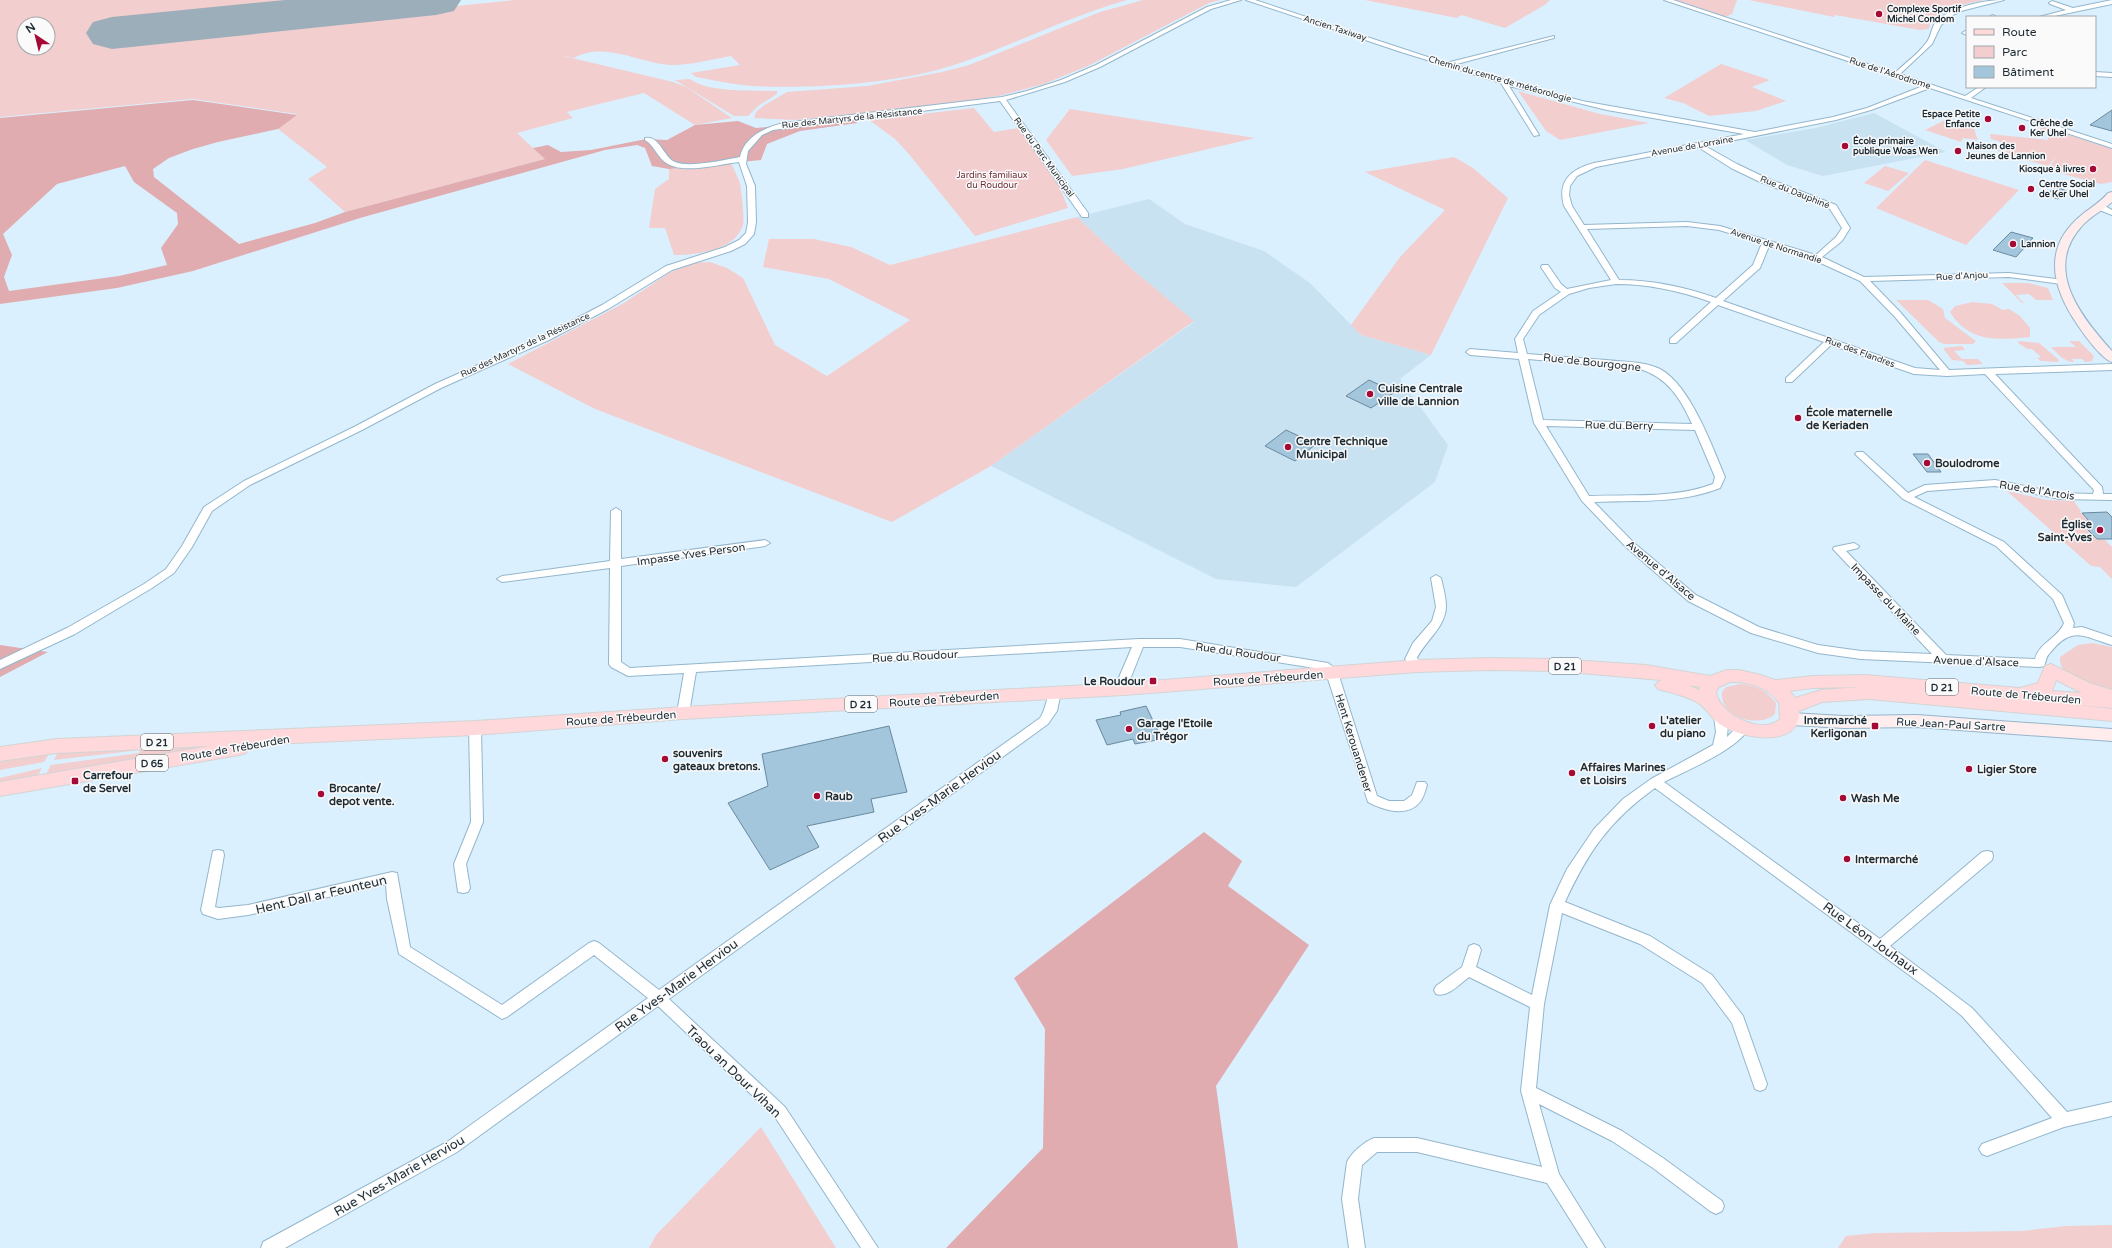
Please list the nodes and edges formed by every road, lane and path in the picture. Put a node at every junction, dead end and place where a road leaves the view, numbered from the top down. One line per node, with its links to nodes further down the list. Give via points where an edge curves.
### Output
1 (1238, 0): 19 (street, Rue des Martyrs de la Résistance, via 1209,8 1105,63 1063,81)
2 (1248, 0): 10 (street, Ancien Taxiway)
3 (1667, 0): 13 (street, Rue de l'Aérodrome)
4 (2001, 0): 13 (street, via 1959,10 1938,24 1930,43)
5 (2111, 1): 7 (street)
6 (2052, 3): 7 (street)
7 (2073, 10): 8 (street)
8 (2046, 16)
9 (1552, 37): 11 (street)
10 (1421, 56): 11 (street, Chemin du centre de météorologie)
11 (1447, 64): 15 (street, Chemin du centre de météorologie)
12 (2096, 74): 14 (street)
13 (1896, 75): 16 (street, Rue de l'Aérodrome)
14 (2112, 75)
15 (1503, 82): 20 (street, Chemin du centre de météorologie, via 1612,109); 22 (street)
16 (1930, 86): 18 (street, Rue de l'Aérodrome); 21 (street, Avenue de Lorraine, via 1834,119)
17 (1981, 88): 18 (street)
18 (1966, 98): 26 (street, Rue de l'Aérodrome)
19 (1002, 99): 27 (street, Rue des Martyrs de la Résistance, via 771,128 760,134 745,150); 31 (street, Rue du Parc Municipal)
20 (1721, 128): 21 (street, Chemin du centre de météorologie); 23 (street)
21 (1755, 134): 23 (street, Avenue de Lorraine)
22 (1536, 135)
23 (1734, 138): 25 (street, Avenue de Lorraine)
24 (646, 140): 27 (street, via 656,144 666,159 678,165)
25 (1699, 145): 32 (street, Avenue de Lorraine, via 1594,165 1574,174 1566,186 1565,195 1568,206); 34 (street, Rue du Dauphiné, via 1754,176 1833,207 1846,228)
26 (2112, 146)
27 (743, 159): 67 (street, Rue des Martyrs de la Résistance, via 742,164 751,186 752,222 750,234 742,242 669,268 605,307 546,338 438,386 247,483 208,509 170,571 70,631)
28 (2112, 195): 29 (main road)
29 (2100, 207): 30 (street); 38 (main road, via 2084,217 2066,240 2059,263)
30 (2112, 213)
31 (1085, 215)
32 (1583, 228): 33 (street, Avenue de Normandie, via 1687,224 1720,228); 37 (street, Avenue de Lorraine)
33 (1766, 242): 34 (street, Avenue de Normandie); 40 (street, via 1757,266)
34 (1817, 258): 36 (street, Avenue de Normandie)
35 (1545, 268): 39 (street, via 1558,286)
36 (1863, 279): 38 (street, Rue d'Anjou, via 2009,275); 48 (street, Avenue de Normandie, via 1898,315)
37 (1616, 282): 39 (street, Avenue d'Alsace); 40 (street, Rue des Flandres, via 1663,286)
38 (2061, 282): 45 (main road, via 2073,313)
39 (1566, 292): 44 (street, Avenue d'Alsace, via 1536,314 1519,339)
40 (1716, 301): 41 (street); 42 (street, Rue des Flandres)
41 (1673, 341)
42 (1830, 341): 48 (street, Rue des Flandres, via 1914,371); 49 (street)
43 (1470, 352): 44 (street, Rue de Bourgogne)
44 (1523, 356): 50 (street, Avenue d'Alsace); 51 (street, Rue de Bourgogne, via 1641,366 1658,372 1670,382 1688,407)
45 (2112, 358)
46 (2112, 366): 47 (street, Rue des Flandres)
47 (1987, 371): 48 (street, Rue des Flandres); 54 (street, via 2099,489)
48 (1947, 374)
49 (1789, 380)
50 (1539, 423): 51 (street, Rue du Berry); 56 (street, Avenue d'Alsace)
51 (1698, 427): 56 (street, Rue de Bourgogne, via 1720,477 1717,486 1706,492 1681,495)
52 (1860, 454): 53 (street)
53 (1907, 497): 54 (street, Rue de l'Artois, via 1925,488 1995,483 2060,496); 63 (street, via 2006,549 2058,597 2070,623)
54 (2098, 497): 55 (street, Rue de l'Artois)
55 (2112, 497)
56 (1586, 499): 66 (street, Avenue d'Alsace, via 1630,545 1692,598 1755,630 1818,649 1861,655)
57 (616, 511): 60 (street, Rue du Roudour)
58 (765, 543): 60 (street, Impasse Yves Person)
59 (1854, 546): 66 (street, Impasse du Maine, via 1838,548)
60 (616, 564): 62 (street, Impasse Yves Person); 70 (street, Rue du Roudour, via 615,664 628,672)
61 (1436, 578): 68 (street, via 1441,607 1437,622 1417,646 1411,658)
62 (502, 579)
63 (2066, 632): 64 (street, via 2082,631); 69 (street, via 2042,654)
64 (2112, 641)
65 (1138, 643): 70 (street, Rue du Roudour); 71 (street, Rue du Roudour, via 1180,643 1279,658 1324,666); 74 (street, via 1123,682)
66 (1944, 660): 69 (street, Avenue d'Alsace)
67 (0, 665)
68 (1417, 666): 71 (main road, Route de Trébeurden / D 21); 72 (main road, Route de Trébeurden / D 21, via 1557,665 1646,671); 78 (main road, Route de Trébeurden / D 21, via 1576,673 1641,680 1679,688)
69 (2046, 667): 76 (main road, via 2045,687 2033,691); 77 (main road, via 2083,687)
70 (691, 668): 80 (street)
71 (1335, 673): 74 (main road, Route de Trébeurden / D 21); 91 (street, Hent Kerouandener, via 1334,679 1372,799 1385,806 1398,807 1416,798)
72 (1712, 683): 73 (main road, via 1727,676 1740,676); 78 (main road, via 1708,690)
73 (1773, 687): 76 (main road, Route de Trébeurden / D 21, via 1813,682 1865,681); 81 (main road, via 1785,697)
74 (1124, 689): 75 (main road, Route de Trébeurden / D 21)
75 (1055, 692): 80 (main road, Route de Trébeurden / D 21); 101 (street, Rue Yves-Marie Herviou, via 1051,711 1044,721)
76 (2006, 693): 79 (main road, Route de Trébeurden / D 21)
77 (2112, 696)
78 (1708, 701): 83 (main road)
79 (2112, 702)
80 (683, 713): 84 (main road, Route de Trébeurden / D 21)
81 (1790, 713): 82 (main road, Route de Trébeurden / D 21, via 1821,696 1869,693); 85 (main road, via 1785,726 1777,730); 86 (main road, Rue Jean-Paul Sartre, via 1844,722 1917,721)
82 (2112, 715)
83 (1720, 716): 85 (main road); 88 (street, via 1723,734)
84 (475, 728): 87 (main road, Route de Trébeurden / D 21); 95 (street, via 477,822 460,864)
85 (1743, 728): 88 (street, via 1734,739)
86 (2112, 735)
87 (304, 736): 89 (main road, Route de Trébeurden / D 21, via 57,746); 92 (main road, Route de Trébeurden / D 65)
88 (1718, 747): 90 (street)
89 (4, 752)
90 (1655, 782): 96 (street, via 1627,802 1598,832 1572,873); 97 (street, Rue Léon Jouhaux)
91 (1421, 785)
92 (0, 789)
93 (218, 855): 101 (street, Hent Dall ar Feunteun, via 208,910 218,914 248,910 392,877 404,950 502,1013 594,947)
94 (1987, 856): 97 (street)
95 (463, 888)
96 (1558, 905): 102 (street); 103 (street, via 1645,940 1707,979 1738,1020)
97 (1882, 945): 106 (street, Rue Léon Jouhaux, via 1967,1012)
98 (1474, 950): 99 (street)
99 (1468, 970): 100 (street); 102 (street)
100 (1441, 990)
101 (659, 998): 110 (street, Rue Yves-Marie Herviou, via 452,1147); 111 (street, Traou an Dour Vihan, via 780,1112)
102 (1537, 1004): 104 (street)
103 (1760, 1084)
104 (1528, 1092): 108 (street); 109 (street, via 1617,1136)
105 (2112, 1109): 106 (street)
106 (2064, 1120): 107 (street)
107 (1987, 1149)
108 (1552, 1177): 112 (street, via 1417,1145 1374,1144 1355,1162 1350,1199); 113 (street)
109 (1716, 1206)
110 (269, 1248)
111 (870, 1248)
112 (1357, 1248)
113 (1597, 1248)

